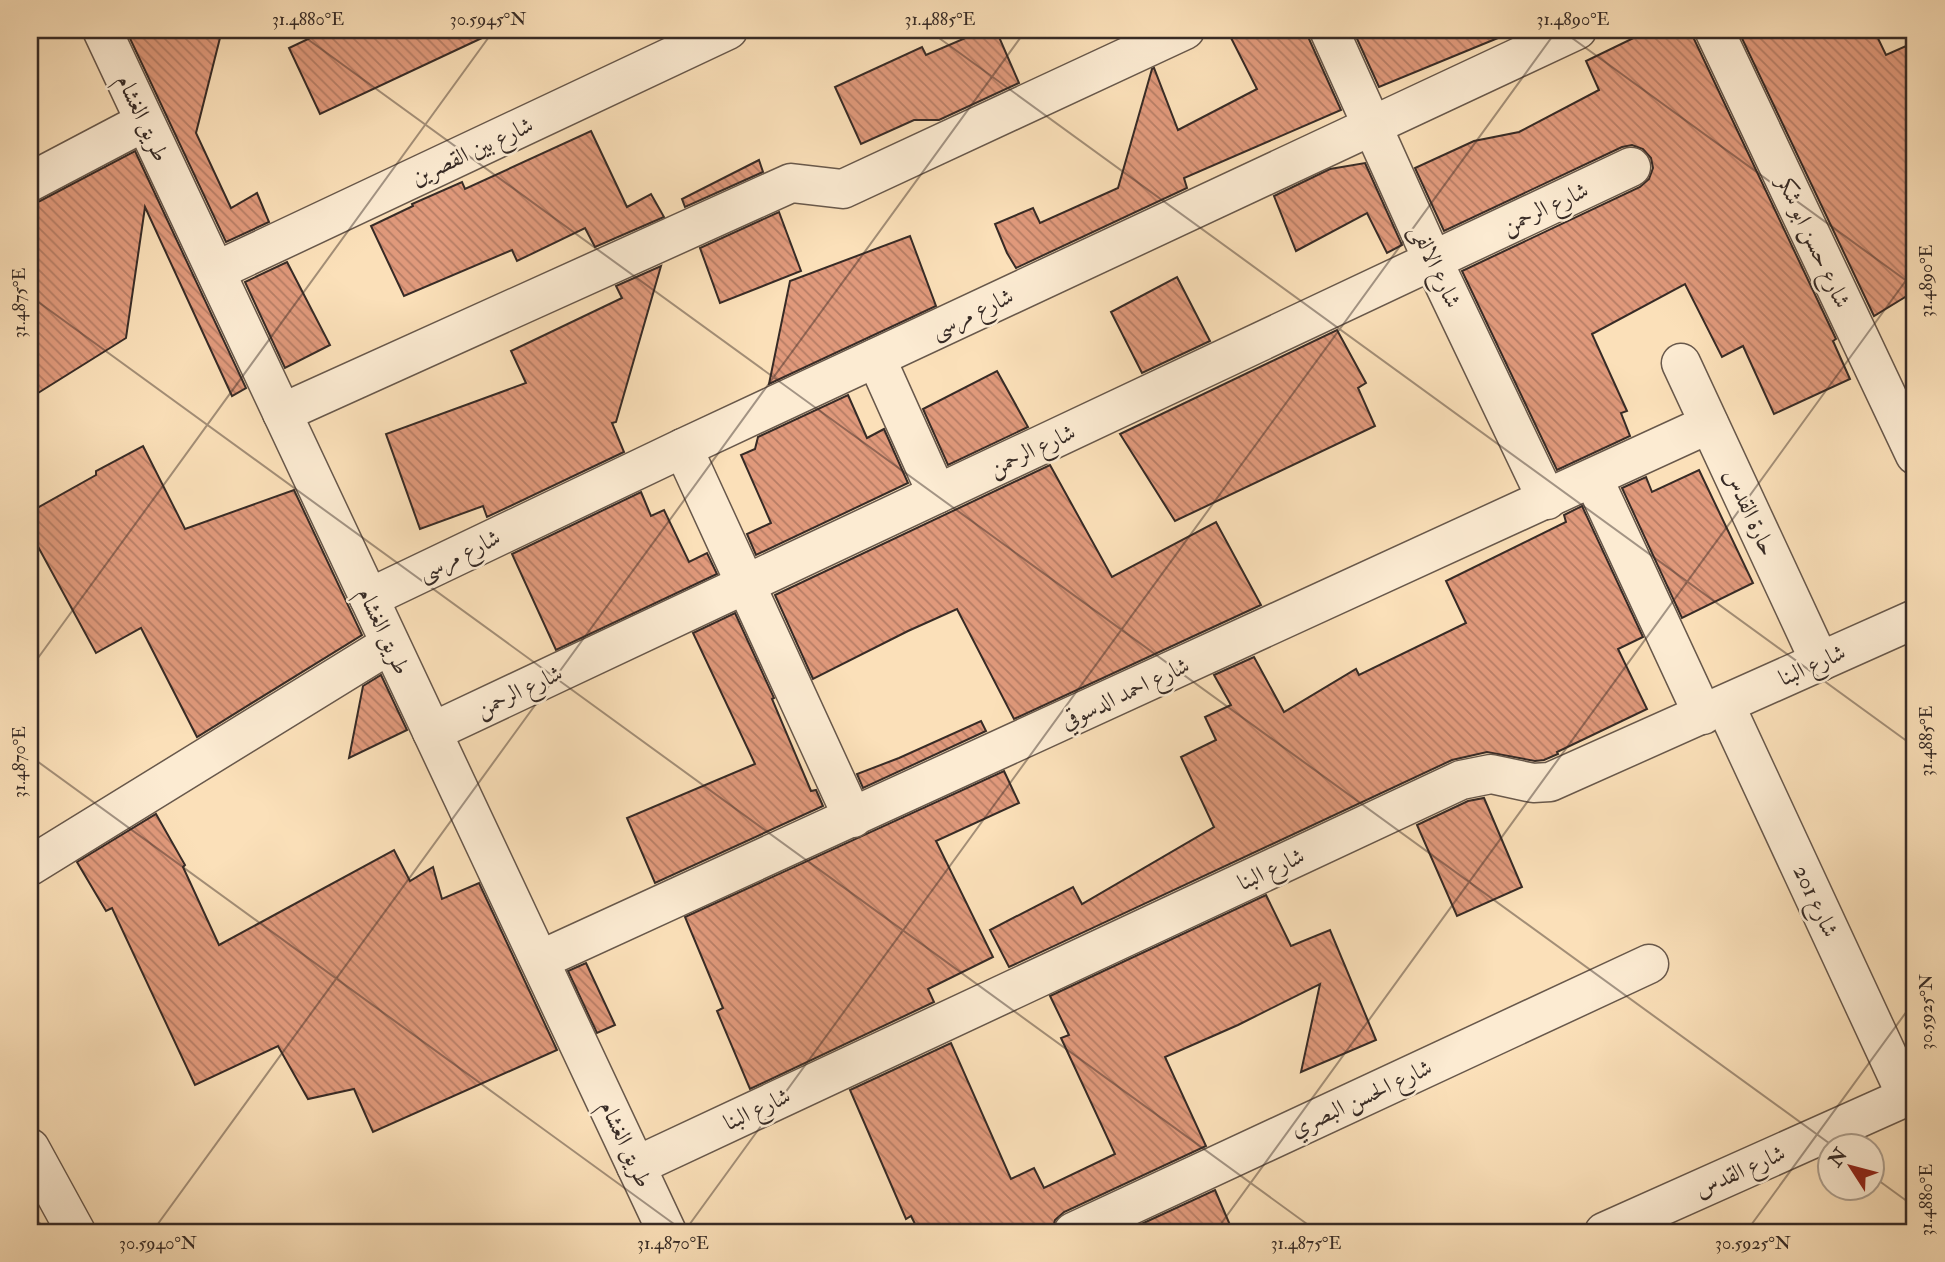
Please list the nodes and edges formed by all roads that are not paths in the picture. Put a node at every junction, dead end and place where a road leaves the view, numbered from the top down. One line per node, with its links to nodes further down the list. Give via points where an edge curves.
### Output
1 (103, 30): 7 (street, طريق الغشام)
2 (729, 30): 12 (street, شارع بين القصرين)
3 (1185, 30): 15 (street, via 843,189 791,183)
4 (1328, 30): 8 (street, شارع الالفى)
5 (1577, 30): 8 (street, شارع مرسى)
6 (1714, 30): 18 (street, شارع حسن ابو شكر)
7 (145, 122): 10 (street); 12 (street, طريق الغشام)
8 (1372, 126): 11 (street, شارع الالفى); 13 (street, شارع مرسى)
9 (1632, 167): 11 (street, شارع الرحمن)
10 (30, 182)
11 (1433, 261): 20 (street, شارع الرحمن); 21 (street, شارع الالفى)
12 (216, 271): 15 (street, طريق الغشام)
13 (876, 358): 17 (street, شارع مرسى); 20 (street)
14 (1681, 363): 16 (street, حارة القدس)
15 (282, 413): 23 (street, طريق الغشام)
16 (1709, 424): 19 (street, شارع احمد الدسوقي); 26 (street, حارة القدس)
17 (683, 448): 22 (street); 23 (street, شارع مرسى)
18 (1915, 455)
19 (1592, 478): 21 (street, شارع احمد الدسوقي); 27 (street, شارع 201)
20 (937, 494): 22 (street, شارع الرحمن)
21 (1547, 500): 29 (street, شارع احمد الدسوقي)
22 (745, 584): 28 (street, شارع الرحمن); 29 (street)
23 (369, 598): 25 (street, طريق الغشام)
24 (1915, 619): 26 (street, شارع البنا)
25 (390, 644): 28 (street, طريق الغشام); 30 (street)
26 (1820, 662): 27 (street, شارع البنا)
27 (1714, 710): 33 (street, شارع 201); 35 (street, شارع البنا, via 1550,782 1491,774 1461,780)
28 (432, 732): 31 (street, طريق الغشام)
29 (853, 818): 31 (street, شارع احمد الدسوقي)
30 (30, 866)
31 (540, 960): 35 (street, طريق الغشام)
32 (1649, 964): 38 (street, شارع الحسن البصري)
33 (1911, 1095): 39 (street, شارع القدس)
34 (30, 1148): 36 (street)
35 (636, 1166): 37 (street, طريق الغشام)
36 (76, 1232)
37 (667, 1232)
38 (1073, 1232)
39 (1604, 1232)

